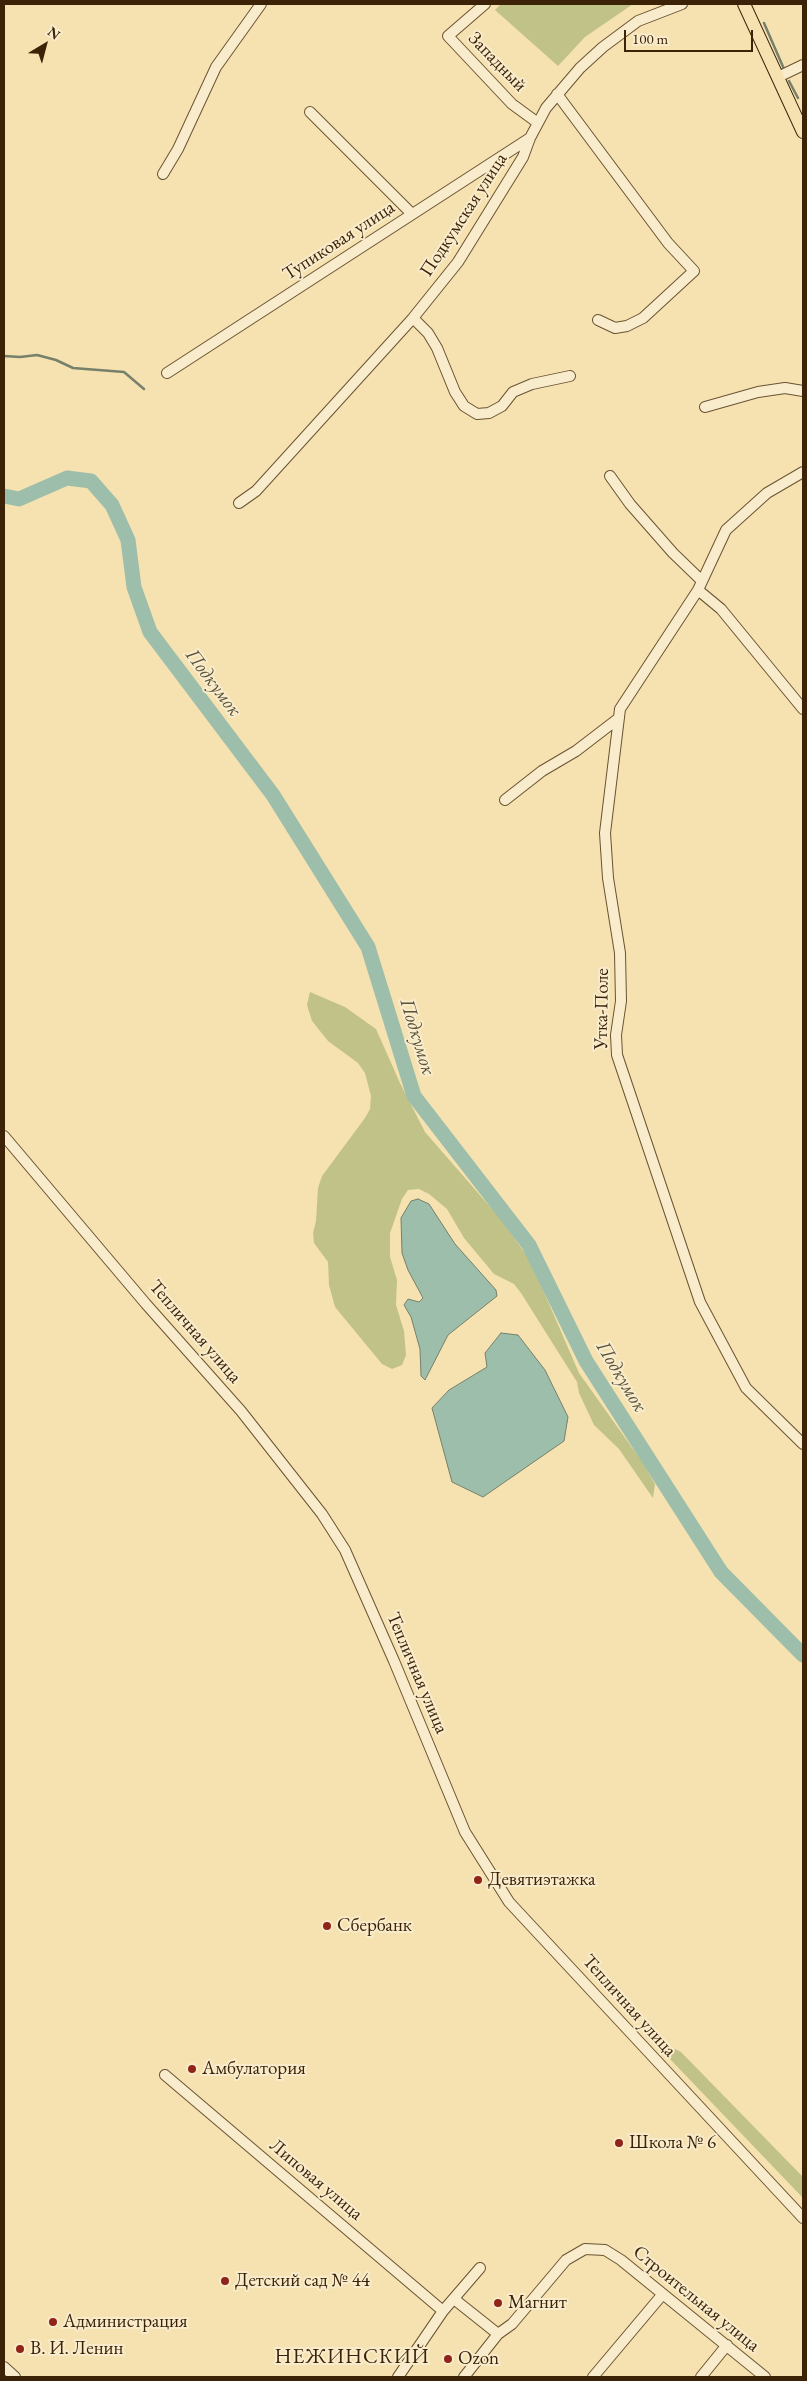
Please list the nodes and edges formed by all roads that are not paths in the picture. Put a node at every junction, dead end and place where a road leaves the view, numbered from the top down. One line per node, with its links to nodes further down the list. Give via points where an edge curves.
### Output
1 (261, 4): 12 (street, via 216,67)
2 (485, 4): 9 (street, Западный, via 448,36 512,104)
3 (682, 4): 7 (street, Подкумская улица, via 638,21 603,47)
4 (744, 4): 6 (main road)
5 (803, 65): 6 (street)
6 (778, 77): 10 (main road)
7 (557, 94): 9 (street, Подкумская улица); 15 (street, via 668,244 694,271 643,318 615,328)
8 (310, 112): 13 (street)
9 (538, 123): 11 (street, Подкумская улица)
10 (803, 132)
11 (530, 138): 13 (street, Тупиковая улица); 14 (street, Подкумская улица, via 523,157 458,262)
12 (163, 174)
13 (412, 214): 16 (street, Тупиковая улица)
14 (413, 318): 17 (street, via 437,348 464,406 476,414 489,413 502,406 513,392 532,384); 22 (street, Подкумская улица, via 256,492)
15 (598, 320)
16 (167, 373)
17 (570, 376)
18 (803, 391): 19 (street, via 785,388 758,392)
19 (705, 407)
20 (803, 472): 23 (street, Утка-Поле, via 767,493 726,530)
21 (610, 476): 23 (street)
22 (238, 503)
23 (700, 585): 24 (street); 25 (street, Утка-Поле, via 620,709)
24 (803, 708)
25 (619, 718): 26 (street); 28 (street, Утка-Поле, via 605,833 608,878 620,953 617,1055 700,1302 746,1388)
26 (505, 800)
27 (4, 1136): 30 (street, Тепличная улица, via 241,1411 322,1514 349,1558 466,1832 509,1902)
28 (803, 1444)
29 (166, 2075): 34 (street, Липовая улица)
30 (803, 2218)
31 (480, 2268): 33 (street)
32 (662, 2295): 35 (street, Строительная улица, via 605,2250 585,2249 566,2260 512,2324); 36 (street, Строительная улица); 41 (street)
33 (454, 2298): 34 (street); 35 (street)
34 (443, 2311): 39 (street)
35 (498, 2334): 40 (street)
36 (727, 2345): 42 (street); 43 (street, Строительная улица)
37 (4, 2367): 38 (street)
38 (15, 2377)
39 (398, 2377)
40 (464, 2377)
41 (593, 2377)
42 (701, 2377)
43 (765, 2377)

